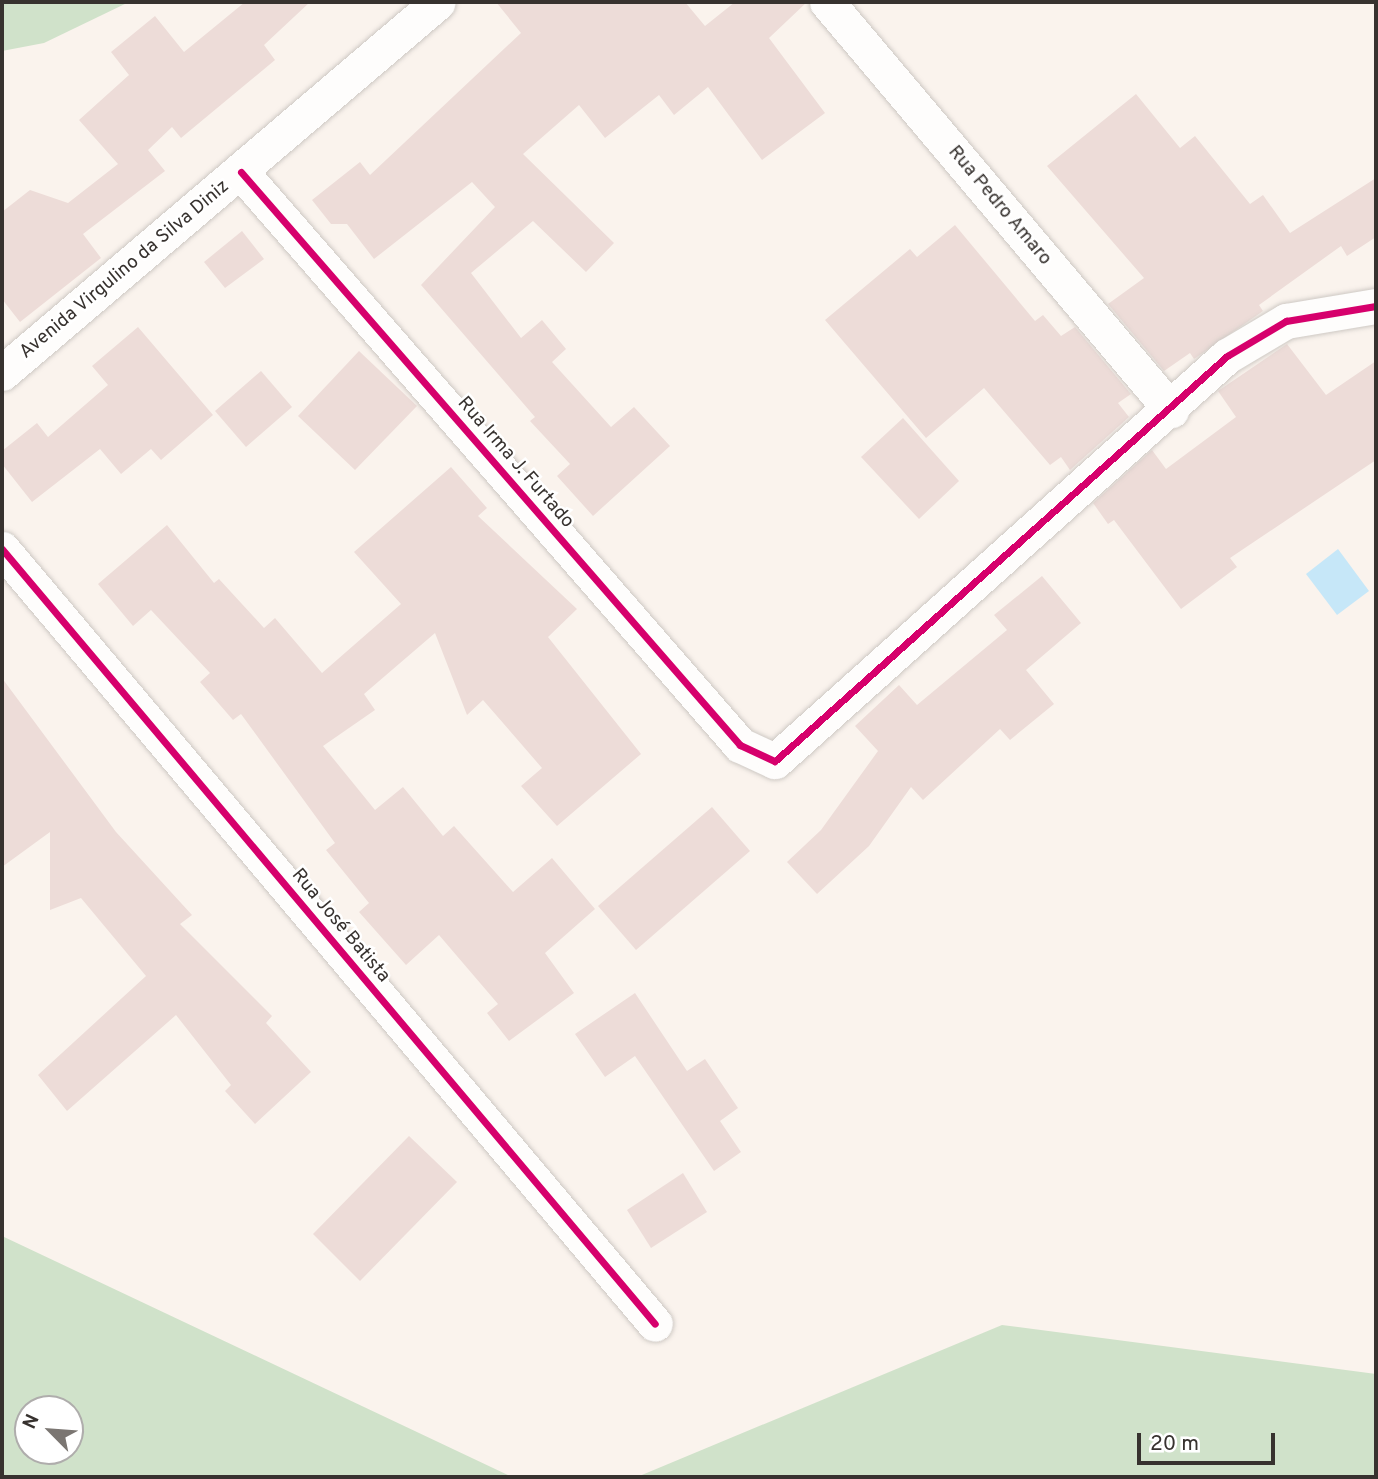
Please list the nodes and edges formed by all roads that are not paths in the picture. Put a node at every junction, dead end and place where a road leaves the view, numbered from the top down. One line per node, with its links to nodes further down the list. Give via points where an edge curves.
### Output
1 (438, 2): 3 (street, Avenida Virgulino da Silva Diniz)
2 (827, 2): 6 (street, Rua Pedro Amaro)
3 (241, 172): 5 (street, Avenida Virgulino da Silva Diniz); 6 (street, Rua Irma J. Furtado, via 740,745 775,761)
4 (1376, 306): 6 (street, via 1286,321 1227,356)
5 (2, 373)
6 (1171, 410)
7 (2, 549): 8 (street, Rua José Batista)
8 (654, 1324)

